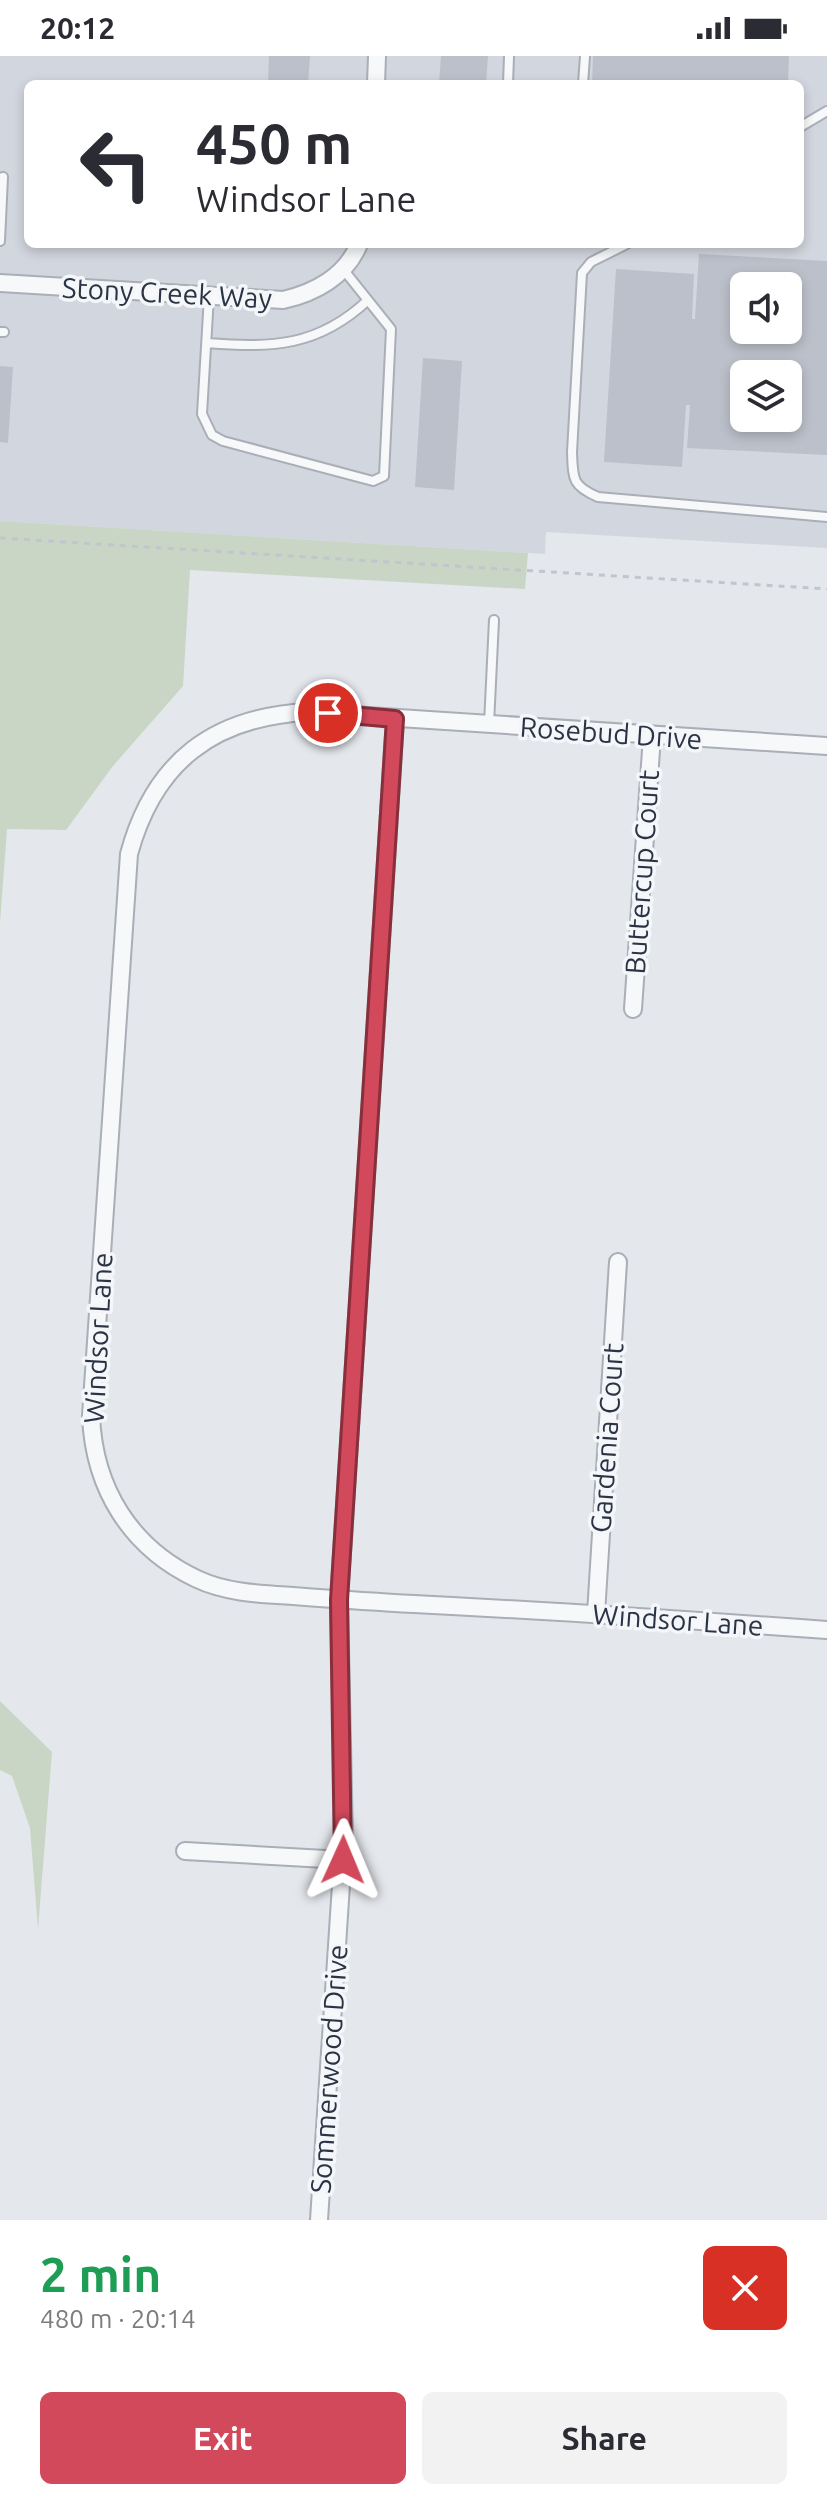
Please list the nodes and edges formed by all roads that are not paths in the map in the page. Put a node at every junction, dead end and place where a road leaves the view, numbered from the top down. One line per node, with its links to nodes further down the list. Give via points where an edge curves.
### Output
1 (377, 56): 4 (street)
2 (509, 56): 5 (lane)
3 (585, 56): 6 (lane)
4 (376, 80)
5 (508, 80)
6 (583, 80)
7 (827, 111): 8 (lane)
8 (804, 125)
9 (3, 177): 10 (lane)
10 (0, 241)
11 (356, 248): 13 (street, Stony Creek Way)
12 (619, 248): 18 (lane, via 591,262 582,273 572,452 573,479 580,490 598,497)
13 (343, 268): 15 (street, Stony Creek Way, via 326,283 283,300); 16 (lane)
14 (0, 283): 15 (street, Stony Creek Way)
15 (209, 296): 17 (lane)
16 (368, 300): 17 (lane, via 347,319 290,343); 17 (lane, via 391,329 380,480 212,435 202,414)
17 (207, 343)
18 (827, 517)
19 (494, 620): 21 (lane)
20 (395, 719): 21 (street, Rosebud Drive); 26 (street, Sommerwood Drive); 26 (street, Windsor Lane, via 307,712 238,724 184,758 142,815 129,854 93,1385 92,1433 99,1468 116,1508 147,1547 221,1588)
21 (489, 725): 22 (street, Rosebud Drive)
22 (652, 736): 23 (street, Rosebud Drive); 24 (street, Buttercup Court)
23 (827, 746)
24 (633, 1009)
25 (618, 1262): 27 (street, Gardenia Court)
26 (339, 1600): 27 (street, Windsor Lane); 30 (street, Sommerwood Drive)
27 (596, 1614): 28 (street, Windsor Lane)
28 (827, 1630)
29 (185, 1851): 30 (street)
30 (343, 1860): 31 (street, Sommerwood Drive)
31 (319, 2220)

